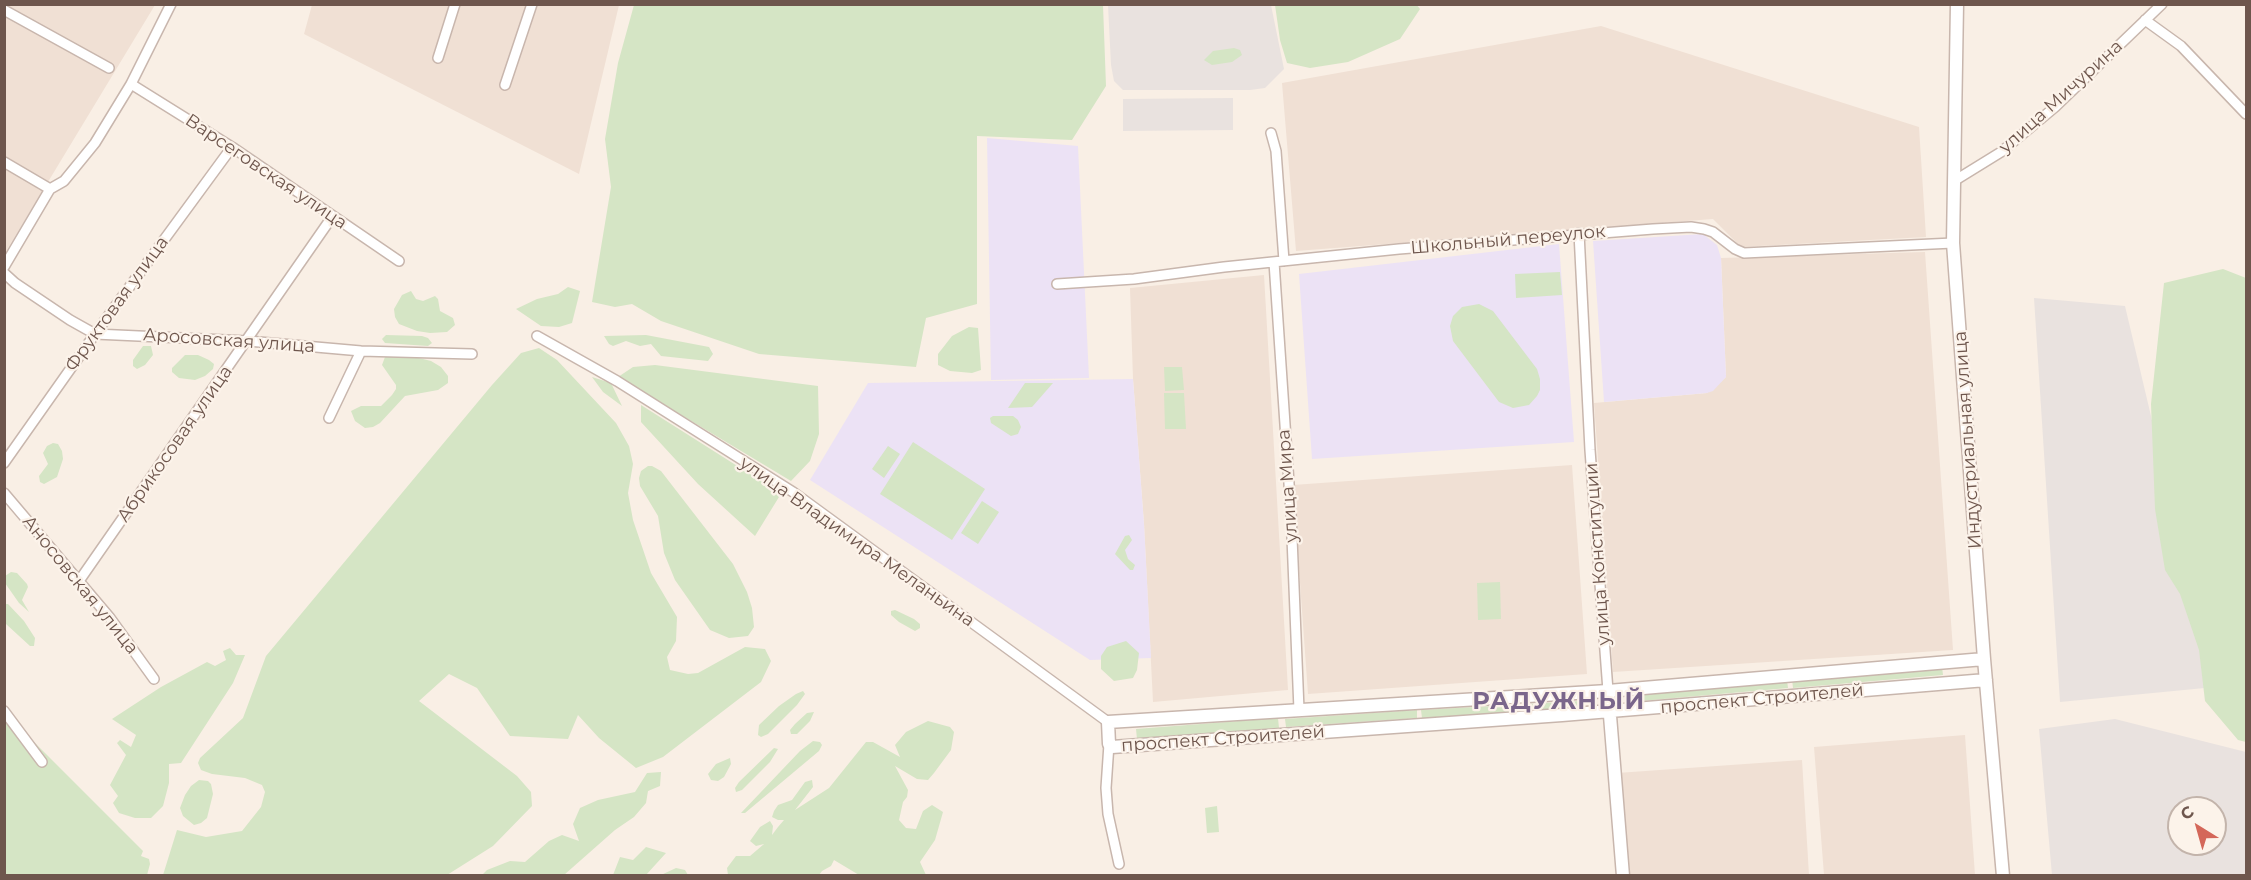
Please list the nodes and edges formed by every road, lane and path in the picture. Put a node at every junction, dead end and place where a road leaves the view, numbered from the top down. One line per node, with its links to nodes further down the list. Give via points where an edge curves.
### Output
1 (171, 4): 10 (street)
2 (455, 4): 8 (street)
3 (532, 4): 11 (street)
4 (1957, 4): 16 (street, Индустриальная улица)
5 (2162, 4): 7 (street, улица Мичурина)
6 (4, 10): 9 (street)
7 (2145, 20): 12 (street, via 2181,46); 16 (street, улица Мичурина, via 2055,107 2001,152)
8 (438, 58)
9 (109, 68)
10 (131, 84): 14 (street, Варсеговская улица); 17 (street, via 95,143 64,181)
11 (506, 85)
12 (2247, 114)
13 (1271, 133): 22 (street, улица Мира, via 1276,151)
14 (232, 147): 18 (street, Варсеговская улица); 26 (street, Фруктовая улица)
15 (4, 162): 17 (street)
16 (1954, 181): 20 (street, Индустриальная улица)
17 (50, 189): 23 (street)
18 (332, 217): 21 (street, Варсеговская улица); 28 (street, Абрикосовая улица)
19 (1579, 233): 20 (street, Школьный переулок, via 1698,228 1713,232 1744,252); 22 (street, Школьный переулок); 38 (street, улица Конституции)
20 (1953, 243): 35 (street, Индустриальная улица)
21 (399, 261)
22 (1279, 261): 25 (street, Школьный переулок); 39 (street, улица Мира)
23 (4, 267)
24 (4, 273): 26 (street, Аросовская улица)
25 (1057, 284)
26 (95, 334): 28 (street, Аросовская улица); 32 (street, Фруктовая улица)
27 (537, 336): 42 (street, улица Владимира Меланьина, via 617,381 793,492)
28 (248, 341): 29 (street, Аросовская улица); 34 (street, Абрикосовая улица)
29 (361, 351): 30 (street, Аросовская улица); 31 (street)
30 (472, 354)
31 (329, 418)
32 (4, 463)
33 (4, 493): 34 (street, Аносовская улица)
34 (79, 581): 36 (street, Аносовская улица)
35 (1984, 659): 37 (street, Индустриальная улица); 38 (street, проспект Строителей)
36 (154, 679)
37 (1986, 680): 41 (street, проспект Строителей); 47 (street, Индустриальная улица)
38 (1608, 691): 39 (street, проспект Строителей); 41 (street, улица Конституции)
39 (1299, 710): 42 (street, проспект Строителей)
40 (4, 711): 44 (street)
41 (1609, 712): 43 (street, проспект Строителей, via 1112,747); 46 (street, улица Конституции)
42 (1108, 722): 43 (street, проспект Строителей)
43 (1109, 744): 45 (street, via 1108,814)
44 (42, 762)
45 (1119, 864)
46 (1623, 876)
47 (2003, 876)

